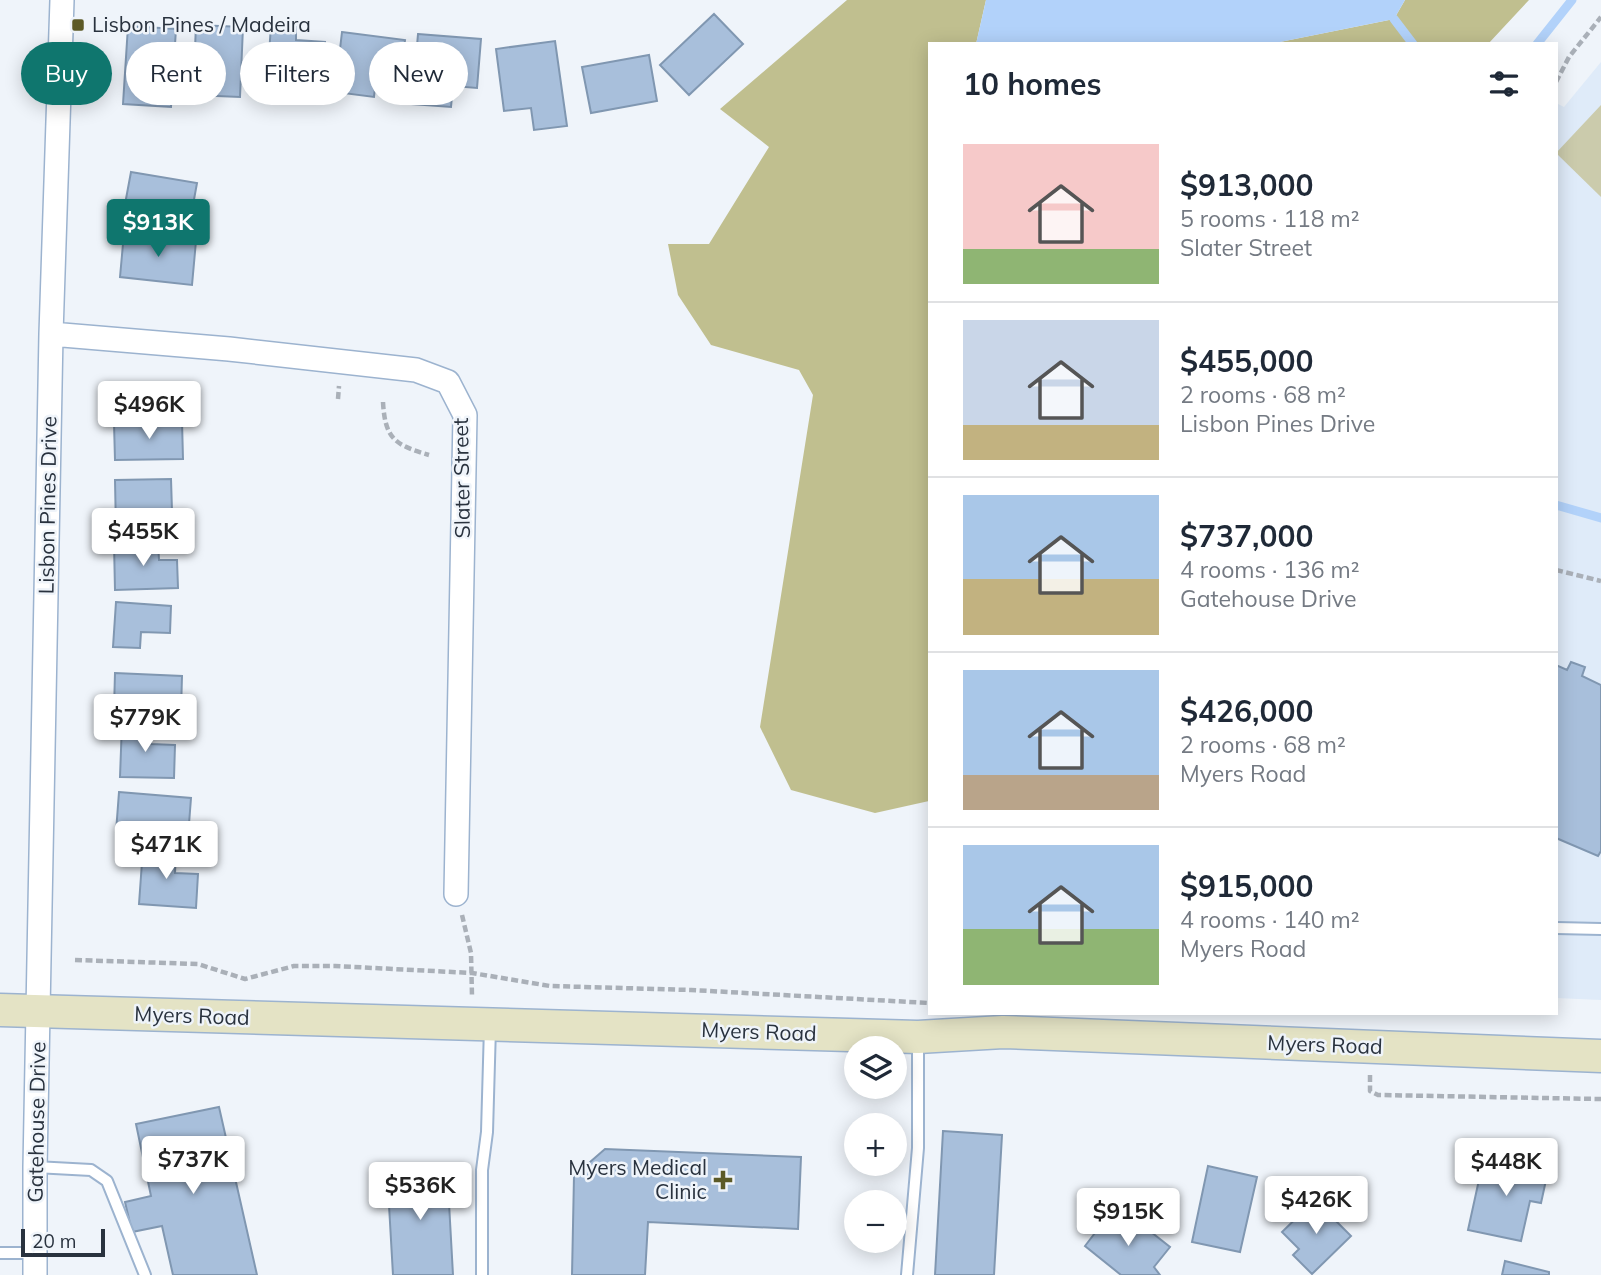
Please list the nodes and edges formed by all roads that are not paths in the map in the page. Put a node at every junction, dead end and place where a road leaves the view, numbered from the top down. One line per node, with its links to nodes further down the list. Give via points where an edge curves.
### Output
1 (62, 0): 2 (street, Lisbon Pines Drive)
2 (51, 334): 3 (street, Slater Street, via 416,370 448,382 465,415); 7 (street, Lisbon Pines Drive)
3 (456, 894)
4 (1558, 928): 5 (lane)
5 (1601, 929)
6 (0, 1010): 7 (main road, Myers Road)
7 (39, 1011): 8 (main road, Myers Road); 11 (street, Gatehouse Drive)
8 (481, 1024): 9 (main road, Myers Road); 15 (lane, via 487,1132 482,1170)
9 (918, 1037): 10 (main road, Myers Road, via 1003,1032); 16 (lane, via 918,1148)
10 (1601, 1056)
11 (35, 1167): 13 (street, Gatehouse Drive); 14 (lane, via 91,1170 107,1181)
12 (0, 1253): 13 (lane)
13 (35, 1264)
14 (145, 1275)
15 (482, 1275)
16 (907, 1275)

